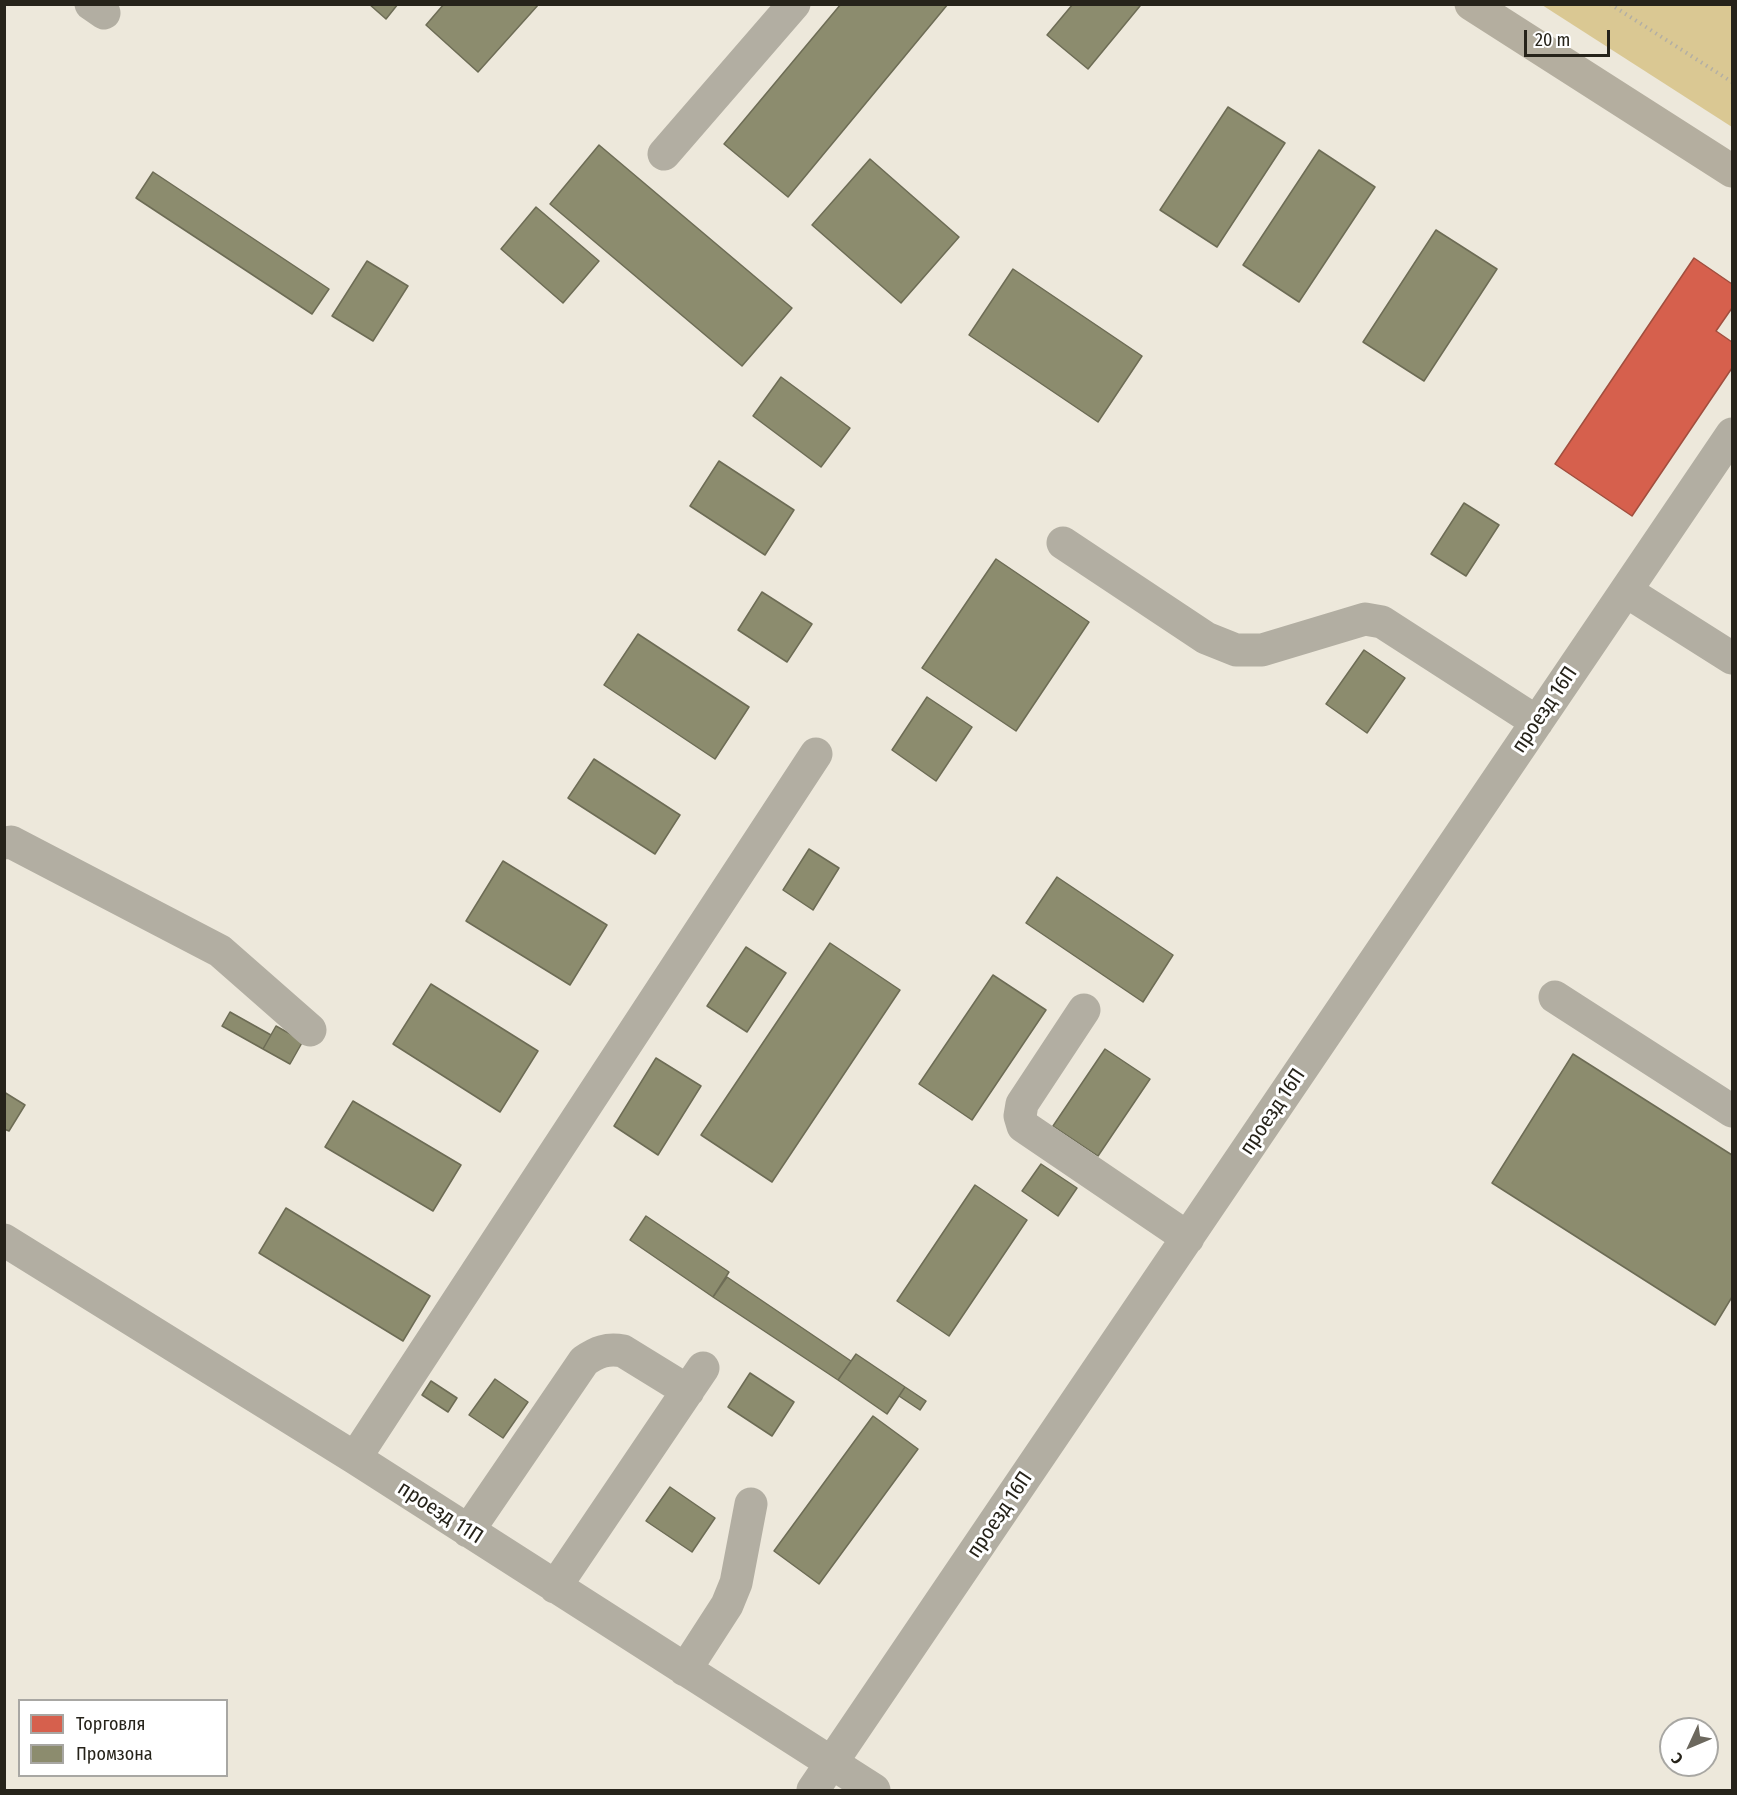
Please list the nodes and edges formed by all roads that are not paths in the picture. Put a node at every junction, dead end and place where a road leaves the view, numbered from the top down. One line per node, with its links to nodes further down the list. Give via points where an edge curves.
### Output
1 (794, 4): 3 (street)
2 (1471, 4): 4 (main road)
3 (664, 154)
4 (1732, 171)
5 (1732, 434): 7 (street, проезд 16П)
6 (1063, 543): 9 (street, via 1206,638 1236,650 1262,650 1365,619 1382,622)
7 (1626, 591): 8 (street); 9 (street, проезд 16П)
8 (1732, 658)
9 (1537, 722): 16 (street, проезд 16П)
10 (816, 754): 18 (street)
11 (4, 843): 14 (street, via 11,842 220,951)
12 (1555, 998): 15 (street)
13 (1084, 1010): 16 (street, via 1022,1104 1023,1126)
14 (310, 1030)
15 (1732, 1111)
16 (1188, 1238): 23 (street, проезд 16П)
17 (4, 1240): 18 (street, проезд 11П)
18 (355, 1458): 20 (street, проезд 11П)
19 (752, 1504): 22 (street, via 736,1583 727,1605)
20 (468, 1531): 21 (street, проезд 11П); 21 (street, via 584,1361 612,1349 695,1379)
21 (555, 1587): 22 (street, проезд 11П)
22 (685, 1670): 23 (street, проезд 11П)
23 (831, 1763): 24 (street, проезд 16П); 25 (street, проезд 11П)
24 (813, 1791)
25 (874, 1791)

